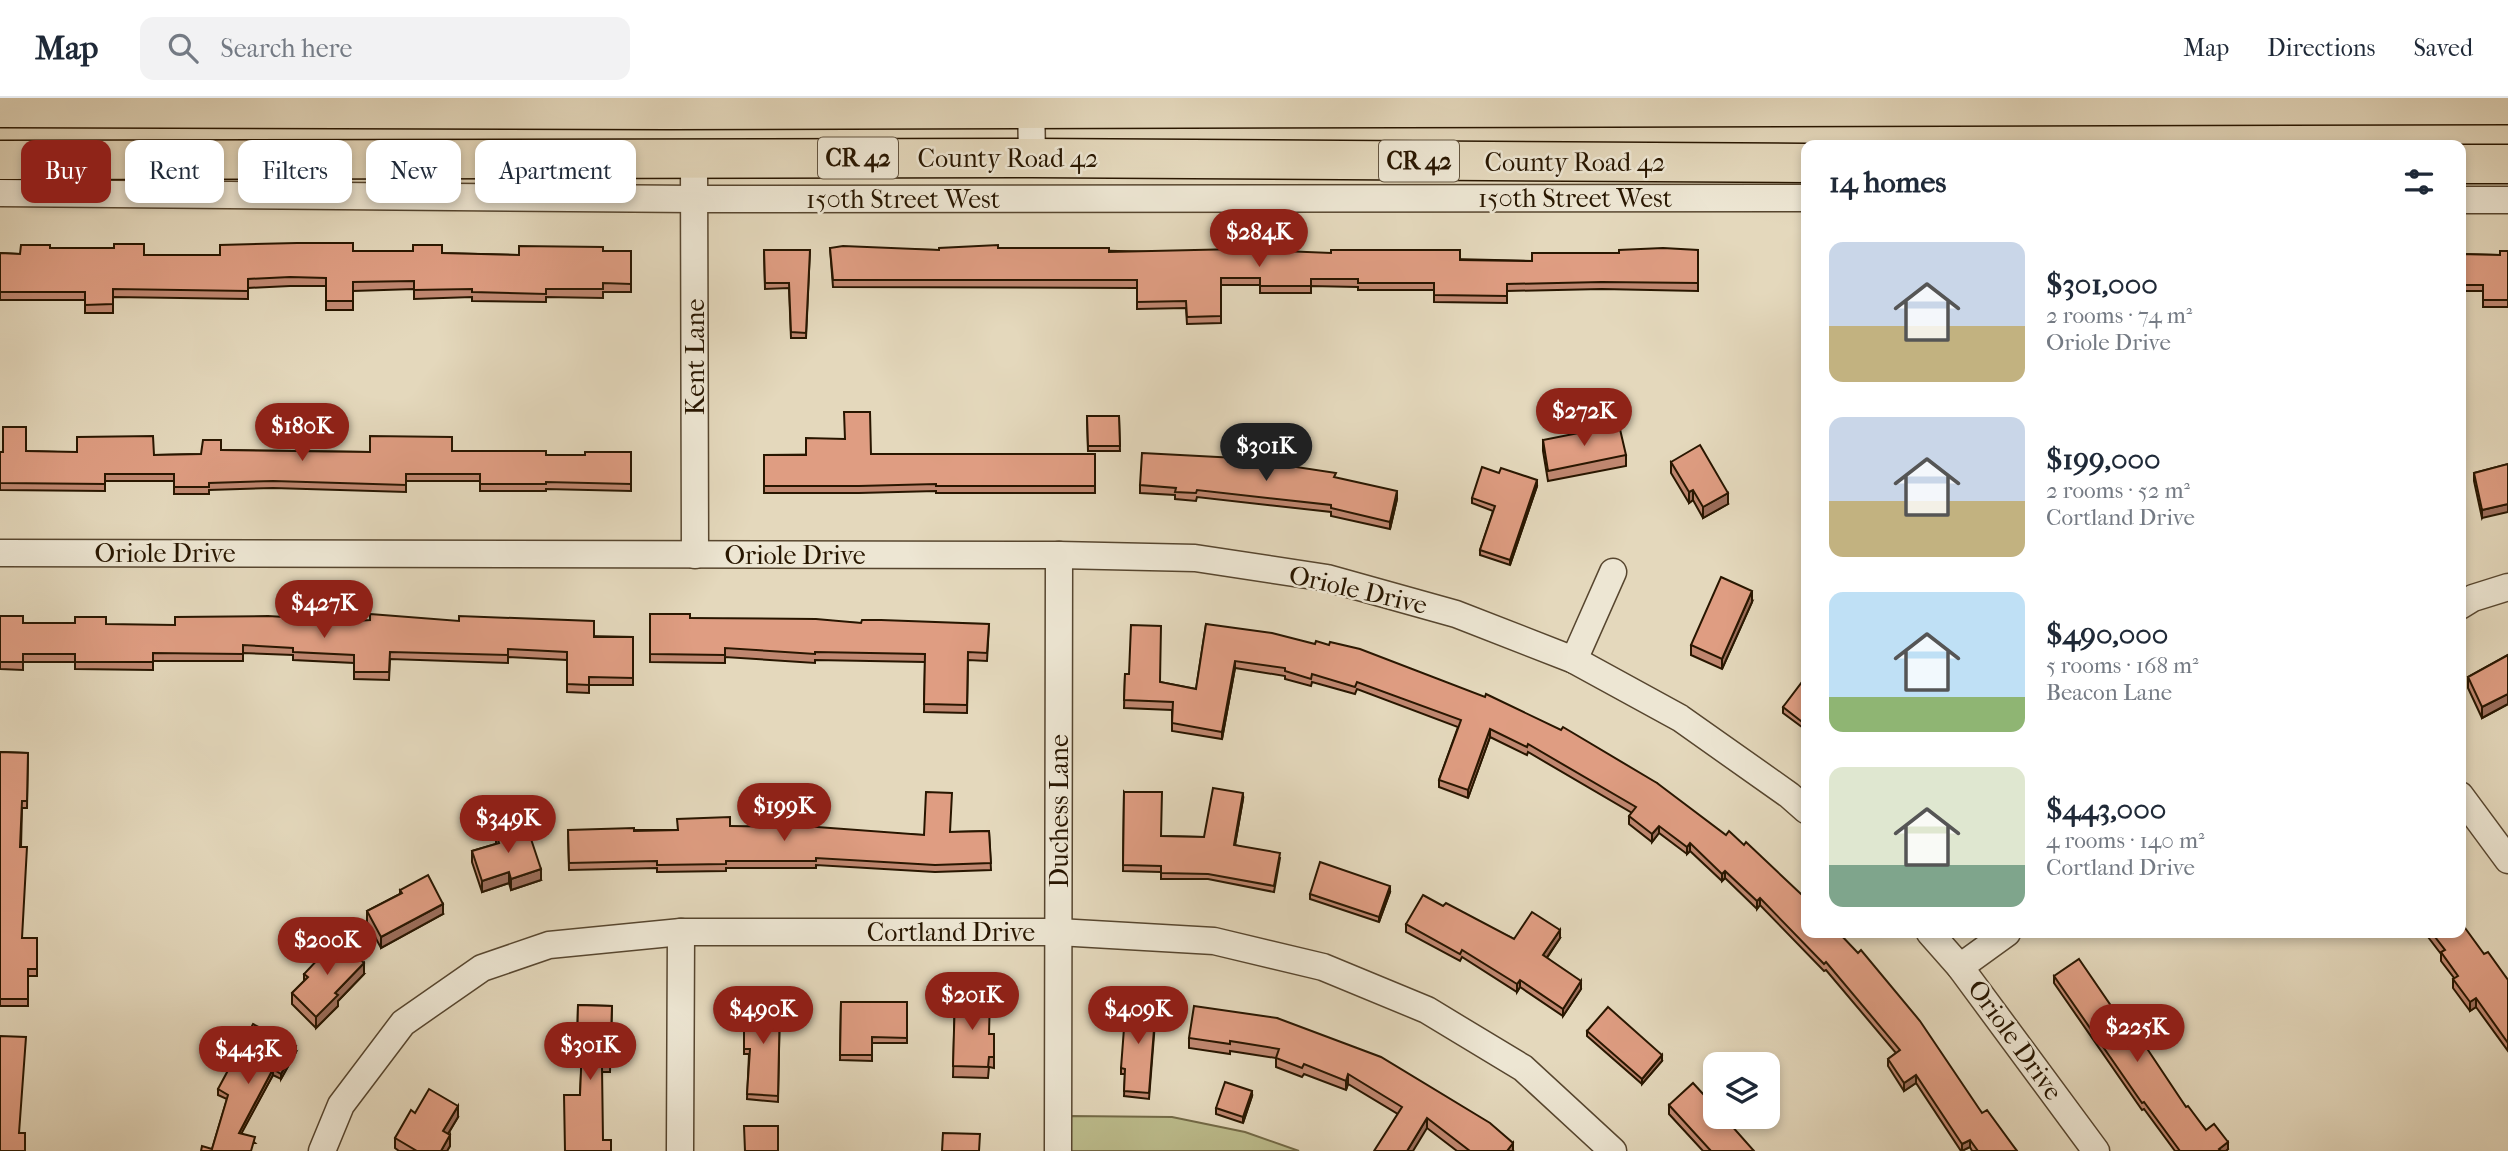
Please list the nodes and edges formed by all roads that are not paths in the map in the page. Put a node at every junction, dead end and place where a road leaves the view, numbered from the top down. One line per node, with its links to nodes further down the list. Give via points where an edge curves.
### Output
1 (1031, 103): 2 (highway, County Road 42 / CR 42); 3 (highway, County Road 42 / CR 42, via 683,110); 5 (street)
2 (2508, 105)
3 (0, 108)
4 (695, 158): 5 (highway, County Road 42 / CR 42); 6 (highway, County Road 42 / CR 42); 12 (street, Kent Lane)
5 (1031, 158): 7 (highway, County Road 42 / CR 42)
6 (0, 160)
7 (1801, 163)
8 (2466, 164): 9 (highway)
9 (2508, 164)
10 (0, 193): 12 (street, 150th Street West)
11 (1801, 198): 12 (street, 150th Street West)
12 (695, 199): 16 (street, Kent Lane)
13 (2466, 200): 14 (street)
14 (2508, 200)
15 (0, 553): 16 (street, Oriole Drive)
16 (695, 555): 17 (street, Oriole Drive)
17 (1059, 555): 21 (street, Oriole Drive, via 1195,558 1328,578 1456,614); 26 (street, Duchess Lane)
18 (1613, 572): 21 (street)
19 (2508, 587): 20 (street)
20 (2466, 602)
21 (1574, 660): 23 (street, Oriole Drive, via 1680,718)
22 (2466, 803): 24 (street)
23 (1801, 806)
24 (2508, 860)
25 (681, 932): 26 (street, Cortland Drive); 30 (street, Cortland Drive, via 549,945 482,968 403,1023 341,1105); 31 (street)
26 (1058, 932): 32 (street, Duchess Lane); 33 (street, Cortland Drive, via 1214,941 1323,967 1427,1010 1524,1068)
27 (1935, 938): 29 (street, Oriole Drive)
28 (2000, 938): 29 (street)
29 (1961, 967): 34 (street, Oriole Drive)
30 (322, 1151)
31 (680, 1151)
32 (1058, 1151)
33 (1613, 1151)
34 (2096, 1151)

